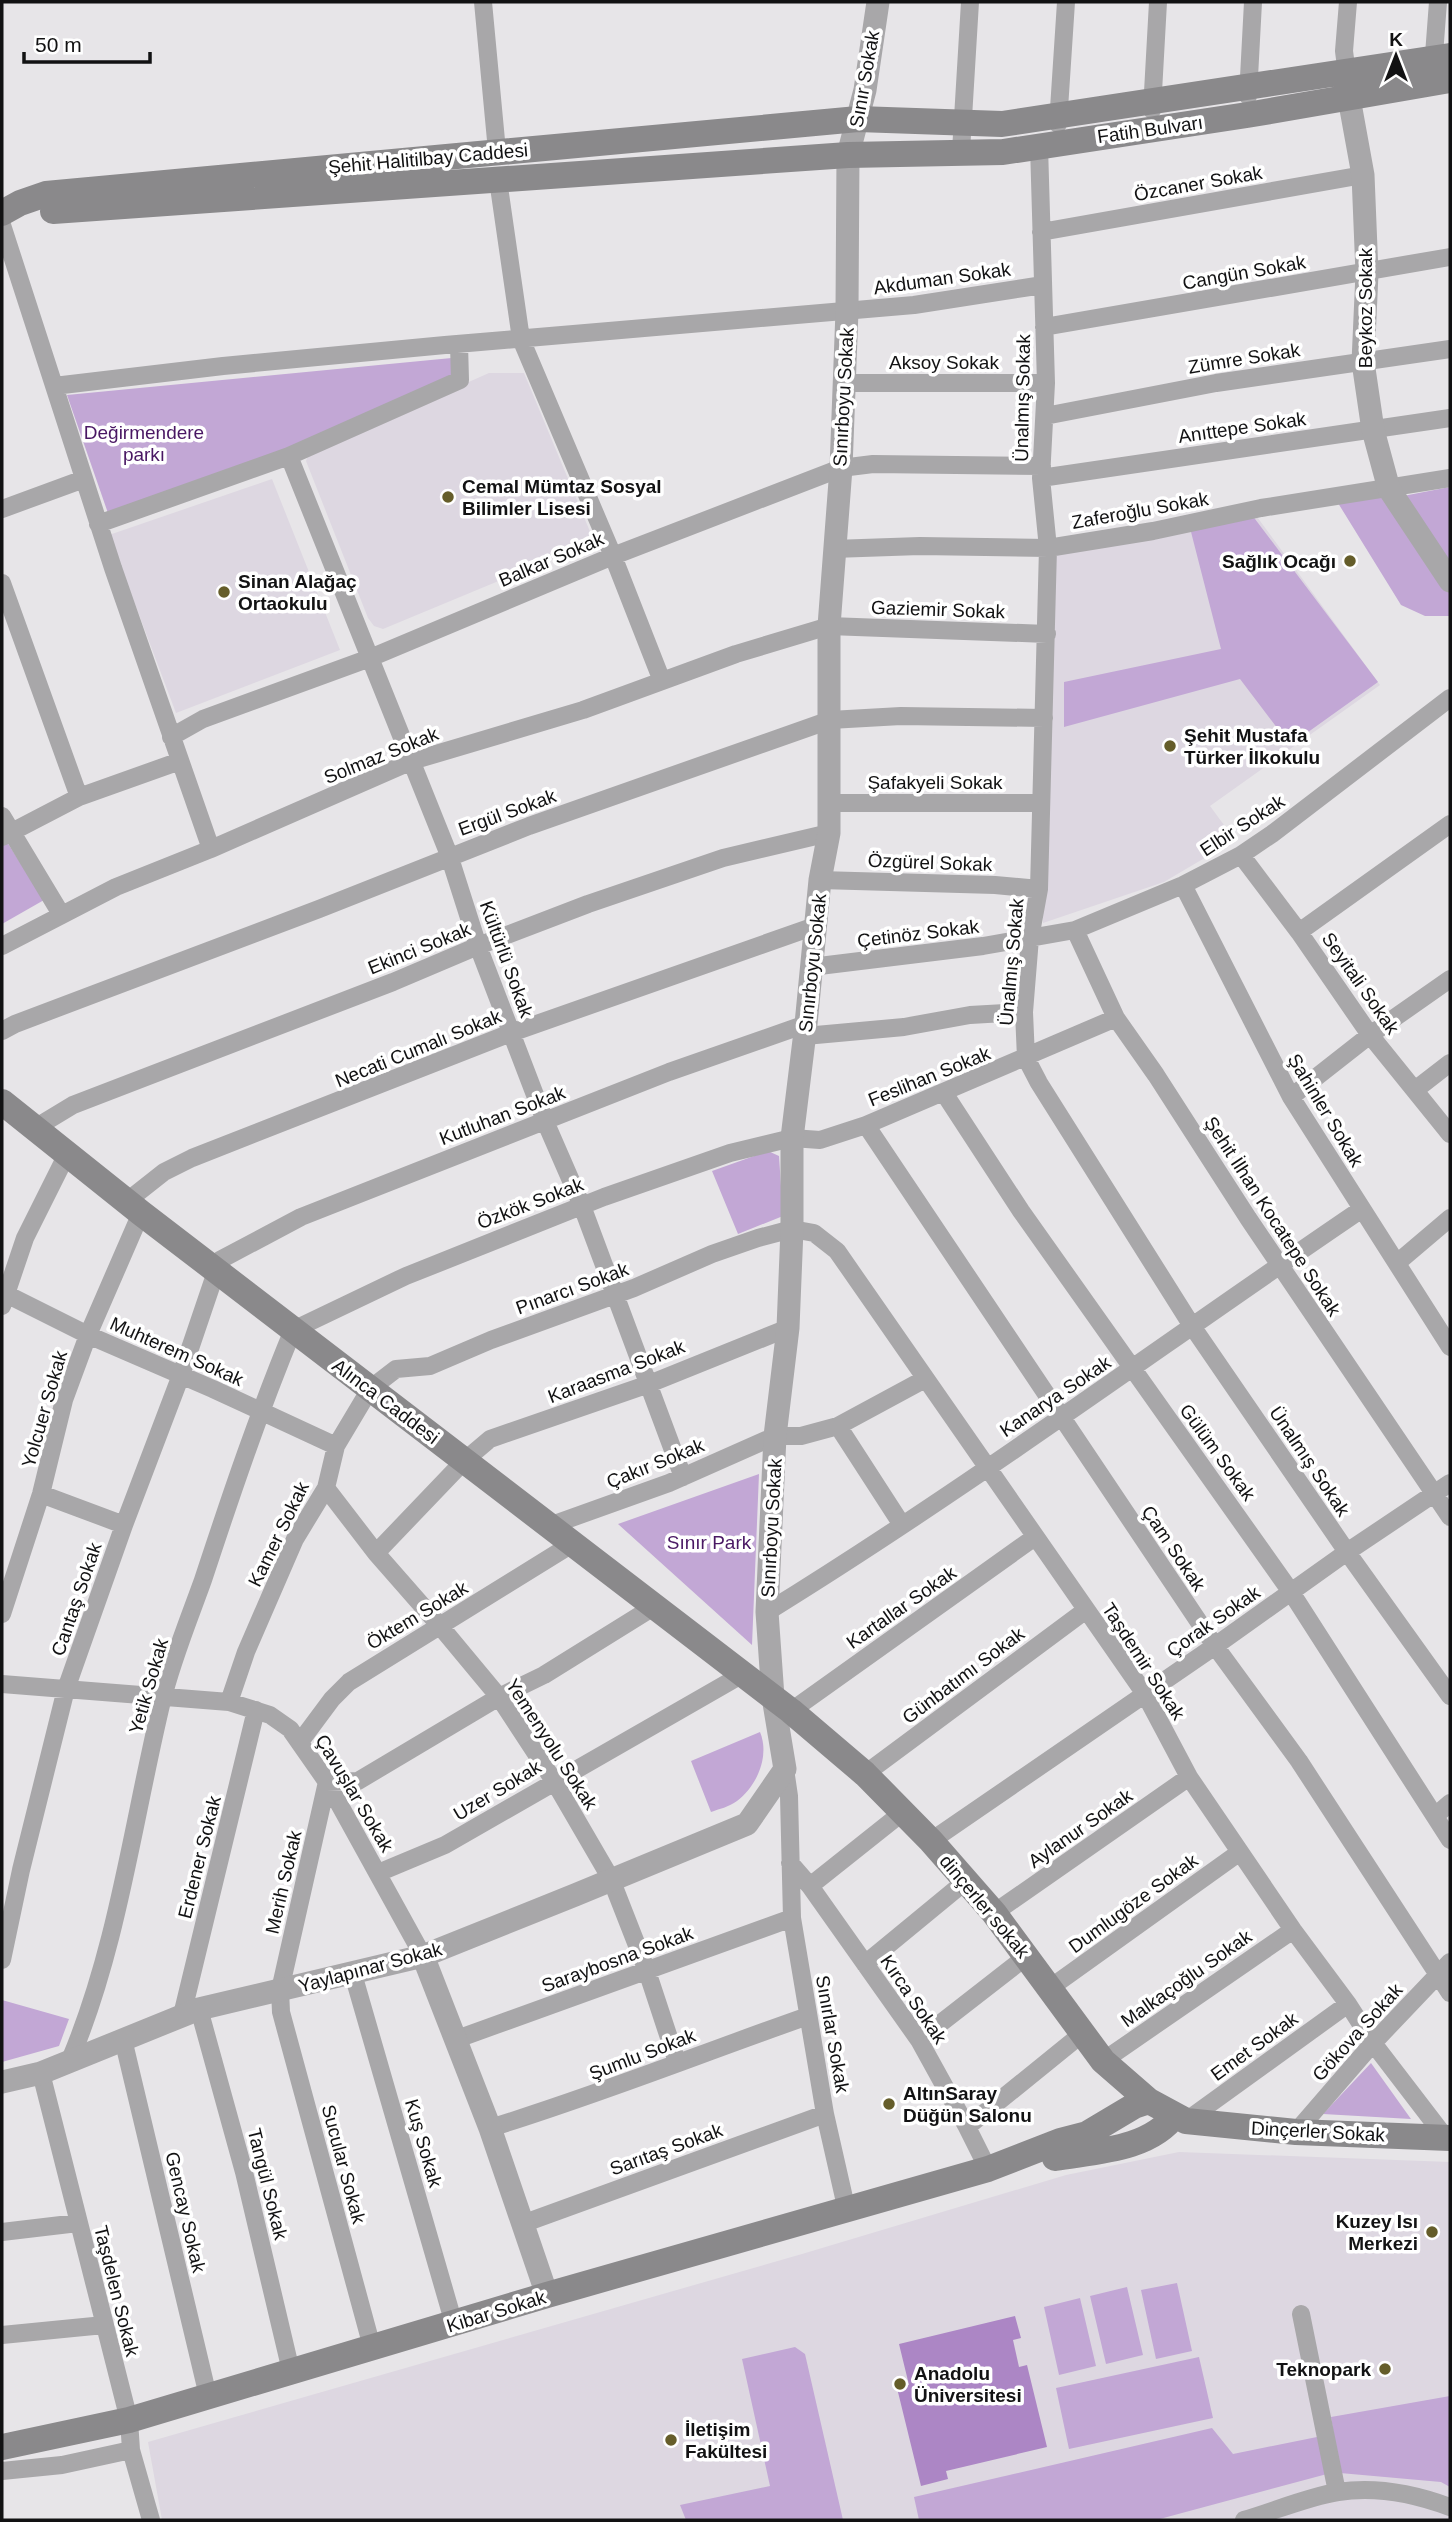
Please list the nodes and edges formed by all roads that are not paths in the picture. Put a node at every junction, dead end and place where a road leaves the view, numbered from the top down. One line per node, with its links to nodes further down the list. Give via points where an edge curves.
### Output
1 (483, 2): 20 (street)
2 (878, 2): 16 (street, Sınır Sokak)
3 (970, 2): 17 (street)
4 (1066, 2): 14 (street, Ünalmış Sokak)
5 (1158, 2): 13 (street)
6 (1253, 2): 11 (street)
7 (1348, 2): 10 (street)
8 (1438, 2): 9 (street)
9 (1442, 69): 10 (main road, Şehit Halitilbay Caddesi); 12 (main road, Fatih Bulvarı)
10 (1346, 71): 11 (main road, Şehit Halitilbay Caddesi); 12 (street)
11 (1249, 86): 13 (main road, Şehit Halitilbay Caddesi); 15 (street)
12 (1349, 98): 15 (main road, Fatih Bulvarı); 23 (street, Beykoz Sokak)
13 (1152, 101): 14 (main road, Şehit Halitilbay Caddesi); 18 (street)
14 (1059, 115): 17 (main road, Şehit Halitilbay Caddesi, via 1002,124); 19 (street, Ünalmış Sokak)
15 (1247, 115): 18 (main road, Fatih Bulvarı)
16 (858, 119): 17 (main road, Şehit Halitilbay Caddesi); 20 (main road, Şehit Halitilbay Caddesi); 22 (street, Sınır Sokak)
17 (962, 123): 21 (street)
18 (1151, 129): 19 (main road, Fatih Bulvarı)
19 (1048, 144): 21 (main road, Fatih Bulvarı, via 1003,152); 27 (street, Ünalmış Sokak)
20 (497, 152): 25 (main road, Şehit Halitilbay Caddesi, via 46,194)
21 (961, 152): 22 (main road, Fatih Bulvarı)
22 (848, 155): 24 (main road, Şehit Halitilbay Caddesi); 31 (street, Sınırboyu Sokak)
23 (1363, 175): 27 (street, Özcaner Sokak); 29 (street, Beykoz Sokak)
24 (498, 180): 25 (main road, Şehit Halitilbay Caddesi); 33 (street)
25 (2, 214)
26 (2, 225): 39 (street)
27 (1041, 232): 30 (street, Ünalmış Sokak)
28 (1450, 257): 29 (street, Cangün Sokak)
29 (1367, 273): 32 (street, Cangün Sokak); 36 (street, Beykoz Sokak)
30 (1043, 285): 31 (street, Akduman Sokak); 32 (street, Ünalmış Sokak)
31 (848, 311): 33 (street, Akduman Sokak); 37 (street, Sınırboyu Sokak)
32 (1044, 327): 38 (street, Ünalmış Sokak)
33 (520, 339): 34 (street, Akduman Sokak); 53 (street)
34 (459, 344): 39 (street, Akduman Sokak); 43 (street, via 460,380)
35 (1450, 349): 36 (street, Zümre Sokak)
36 (1363, 362): 40 (street, Zümre Sokak, via 1216,383); 42 (street, Beykoz Sokak)
37 (843, 383): 38 (street, Aksoy Sokak); 44 (street, Sınırboyu Sokak)
38 (1046, 383): 40 (street, Ünalmış Sokak)
39 (54, 386): 47 (street)
40 (1045, 416): 45 (street, Ünalmış Sokak)
41 (1450, 418): 42 (street, Anıttepe Sokak)
42 (1373, 430): 45 (street, Anıttepe Sokak); 48 (street, Beykoz Sokak)
43 (289, 456): 50 (street); 58 (street, Kültürlü Sokak)
44 (841, 468): 45 (street, Balkar Sokak, via 873,464); 52 (street, Sınırboyu Sokak); 53 (street, Balkar Sokak)
45 (1041, 472): 51 (street, Ünalmış Sokak)
46 (1450, 478): 48 (street, Zaferoğlu Sokak)
47 (84, 479): 49 (street); 50 (street)
48 (1389, 489): 51 (street, Zaferoğlu Sokak); 54 (street, Beykoz Sokak)
49 (2, 509)
50 (98, 524): 63 (street)
51 (1048, 548): 52 (street, Zaferoğlu Sokak); 57 (street, Ünalmış Sokak)
52 (833, 549): 56 (street, Sınırboyu Sokak)
53 (612, 556): 58 (street, Balkar Sokak); 59 (street)
54 (1450, 581)
55 (2, 583): 66 (street)
56 (829, 626): 57 (street, Gaziemir Sokak); 59 (street, Solmaz Sokak); 62 (street, Sınırboyu Sokak)
57 (1046, 634): 61 (street, Ünalmış Sokak)
58 (370, 658): 63 (street, Balkar Sokak, via 203,719); 65 (street, Kültürlü Sokak)
59 (662, 681): 65 (street, Solmaz Sokak, via 583,710)
60 (1450, 698): 74 (street, Elbir Sokak)
61 (1044, 718): 62 (street, Ergül Sokak); 68 (street, Ünalmış Sokak)
62 (830, 720): 67 (street, Sınırboyu Sokak); 73 (street, Ergül Sokak)
63 (171, 737): 64 (street)
64 (180, 761): 66 (street); 72 (street)
65 (412, 761): 72 (street, Solmaz Sokak); 73 (street, Kültürlü Sokak)
66 (79, 797): 70 (street)
67 (830, 803): 68 (street, Şafakyeli Sokak); 71 (street, Sınırboyu Sokak)
68 (1041, 803): 77 (street, Ünalmış Sokak)
69 (1450, 824): 81 (street)
70 (4, 828): 78 (street)
71 (829, 833): 75 (street, Sınırboyu Sokak); 84 (street, Ekinci Sokak, via 723,859)
72 (211, 849): 78 (street, Solmaz Sokak)
73 (449, 855): 84 (street, Kültürlü Sokak); 90 (street, Ergül Sokak)
74 (1241, 855): 76 (street, Elbir Sokak); 81 (street, Seyitali Sokak)
75 (820, 880): 77 (street, Özgürel Sokak); 79 (street, Sınırboyu Sokak)
76 (1183, 885): 80 (street, Elbir Sokak); 97 (street, Şahinler Sokak)
77 (1039, 889): 82 (street, Ünalmış Sokak)
78 (61, 914): 83 (street, Solmaz Sokak)
79 (815, 926): 85 (street, Sınırboyu Sokak); 91 (street, Necati Cumalı Sokak)
80 (1075, 930): 82 (street, Elbir Sokak); 88 (street, Şehit İlhan Kocatepe Sokak)
81 (1299, 932): 92 (street, Seyitali Sokak)
82 (1030, 938): 85 (street, Çetinöz Sokak); 87 (street, Ünalmış Sokak)
83 (2, 946)
84 (478, 946): 91 (street, Kültürlü Sokak); 101 (street, Ekinci Sokak, via 73,1105)
85 (811, 967): 89 (street, Sınırboyu Sokak)
86 (1450, 979): 92 (street)
87 (1024, 1012): 89 (street, Kutluhan Sokak, via 970,1015 904,1027); 93 (street, Ünalmış Sokak)
88 (1116, 1018): 93 (street, Feslihan Sokak); 112 (street, Şehit İlhan Kocatepe Sokak)
89 (805, 1030): 99 (street, Kutluhan Sokak, via 669,1072); 103 (street, Sınırboyu Sokak)
90 (2, 1031)
91 (511, 1033): 99 (street, Kültürlü Sokak); 106 (street, Necati Cumalı Sokak, via 192,1158 164,1172)
92 (1370, 1035): 95 (street, Seyitali Sokak); 97 (street)
93 (1026, 1058): 96 (street, Feslihan Sokak); 115 (street, Ünalmış Sokak)
94 (1450, 1063): 95 (street)
95 (1415, 1090): 102 (street, Seyitali Sokak)
96 (944, 1093): 100 (street, Feslihan Sokak); 120 (street, Gülüm Sokak)
97 (1291, 1097): 107 (street, Şahinler Sokak)
98 (2, 1102): 101 (main road, Alınca Caddesi)
99 (545, 1121): 105 (street, Kültürlü Sokak); 111 (street, Kutluhan Sokak, via 301,1217)
100 (866, 1125): 103 (street, Feslihan Sokak, via 820,1140); 126 (street, Çam Sokak)
101 (35, 1128): 104 (main road, Alınca Caddesi)
102 (1450, 1134)
103 (792, 1138): 105 (street, Özkök Sokak, via 730,1153); 109 (street, Sınırboyu Sokak)
104 (67, 1154): 106 (main road, Alınca Caddesi); 114 (street, via 25,1238)
105 (582, 1206): 113 (street, Kültürlü Sokak); 117 (street, Özkök Sokak, via 406,1276)
106 (134, 1207): 111 (main road, Alınca Caddesi); 118 (street, Yolcuer Sokak)
107 (1362, 1209): 110 (street, Şahinler Sokak); 112 (street, Kanarya Sokak)
108 (1450, 1218): 110 (street)
109 (792, 1229): 113 (street, Pınarcı Sokak, via 712,1254); 116 (street, Sınırboyu Sokak); 122 (street, Taşdemir Sokak, via 814,1233 837,1251)
110 (1397, 1264): 119 (street, Şahinler Sokak)
111 (218, 1265): 117 (main road, Alınca Caddesi); 121 (street, Cantaş Sokak)
112 (1279, 1265): 115 (street, Kanarya Sokak); 136 (street, Şehit İlhan Kocatepe Sokak)
113 (615, 1296): 123 (street, Kültürlü Sokak); 124 (street, Pınarcı Sokak, via 430,1366 396,1369)
114 (3, 1297): 118 (street, Muhterem Sokak)
115 (1192, 1326): 120 (street, Kanarya Sokak); 143 (street, Ünalmış Sokak)
116 (788, 1328): 123 (street, Karaasma Sokak); 128 (street, Sınırboyu Sokak)
117 (293, 1329): 124 (main road, Alınca Caddesi); 125 (street, Yetik Sokak)
118 (88, 1335): 121 (street, Muhterem Sokak); 135 (street, Yolcuer Sokak, via 64,1400)
119 (1450, 1347)
120 (1132, 1370): 126 (street, Kanarya Sokak); 145 (street, Gülüm Sokak)
121 (181, 1375): 125 (street, Muhterem Sokak); 138 (street, Cantaş Sokak)
122 (925, 1379): 127 (street); 131 (street, Taşdemir Sokak)
123 (649, 1384): 130 (street, Karaasma Sokak, via 490,1439); 132 (street, Kültürlü Sokak)
124 (370, 1389): 129 (street, Kamer Sokak); 130 (main road, Alınca Caddesi)
125 (259, 1411): 129 (street, Muhterem Sokak); 158 (street, Yetik Sokak)
126 (1060, 1418): 131 (street, Kanarya Sokak); 151 (street, Çam Sokak)
127 (838, 1426): 128 (street, via 802,1436); 140 (street)
128 (775, 1436): 132 (street, Çakır Sokak); 148 (street, Sınırboyu Sokak)
129 (336, 1446): 134 (street, Kamer Sokak)
130 (464, 1461): 139 (main road, Alınca Caddesi); 144 (street, Karaasma Sokak)
131 (987, 1468): 140 (street, Kanarya Sokak); 141 (street, Taşdemir Sokak)
132 (682, 1477): 139 (street, Çakır Sokak)
133 (1450, 1483): 136 (street, Çorak Sokak)
134 (326, 1488): 144 (street, Yemenyolu Sokak); 159 (street, Kamer Sokak, via 295,1539)
135 (41, 1494): 138 (street); 149 (street, Yolcuer Sokak)
136 (1434, 1495): 137 (street, Şehit İlhan Kocatepe Sokak); 143 (street, Çorak Sokak)
137 (1450, 1517)
138 (124, 1525): 154 (street, Cantaş Sokak)
139 (549, 1525): 142 (main road, Alınca Caddesi)
140 (902, 1525): 148 (street, Kanarya Sokak)
141 (1035, 1537): 147 (street, Taşdemir Sokak); 160 (street, Kartallar Sokak)
142 (572, 1544): 146 (main road, Alınca Caddesi); 150 (street, Öktem Sokak)
143 (1347, 1552): 145 (street, Çorak Sokak); 156 (street, Ünalmış Sokak)
144 (376, 1553): 150 (street, Yemenyolu Sokak)
145 (1291, 1592): 151 (street, Çorak Sokak); 170 (street, Gülüm Sokak)
146 (655, 1606): 152 (main road, Alınca Caddesi); 157 (street, via 544,1675)
147 (1086, 1610): 155 (street, Taşdemir Sokak); 164 (street, Günbatımı Sokak)
148 (767, 1612): 160 (street, Sınırboyu Sokak)
149 (2, 1614)
150 (440, 1626): 157 (street, Yemenyolu Sokak); 162 (street, Öktem Sokak, via 349,1682)
151 (1215, 1646): 155 (street, Çorak Sokak); 186 (street, Çam Sokak)
152 (743, 1674): 160 (main road, Alınca Caddesi); 166 (street, Uzer Sokak)
153 (2, 1684): 154 (street, Çavuşlar Sokak)
154 (66, 1689): 158 (street, Çavuşlar Sokak); 184 (street, Cantaş Sokak)
155 (1145, 1694): 165 (street, Taşdemir Sokak); 172 (street, Çorak Sokak)
156 (1450, 1696)
157 (499, 1697): 166 (street, Yemenyolu Sokak); 167 (street, via 358,1781)
158 (163, 1698): 159 (street, Çavuşlar Sokak); 200 (street, Yetik Sokak, via 106,1955 89,2014)
159 (229, 1702): 161 (street, Çavuşlar Sokak)
160 (782, 1704): 163 (street, Sınırboyu Sokak); 164 (main road, dinçerler sokak)
161 (256, 1710): 162 (street, Çavuşlar Sokak, via 280,1721); 193 (street, Erdener Sokak)
162 (300, 1742): 167 (street, Çavuşlar Sokak)
163 (785, 1769): 174 (street, Sınırlar Sokak); 176 (street, Yaylapınar Sokak, via 747,1824)
164 (865, 1774): 169 (main road, dinçerler sokak)
165 (1189, 1777): 173 (street, Taşdemir Sokak); 179 (street, Aylanur Sokak)
166 (554, 1781): 175 (street, Uzer Sokak, via 445,1845); 176 (street, Yemenyolu Sokak)
167 (327, 1782): 175 (street, Çavuşlar Sokak); 190 (street, Merih Sokak)
168 (1450, 1803): 170 (street)
169 (903, 1812): 172 (main road, dinçerler sokak); 178 (street)
170 (1435, 1816): 171 (street, Gülüm Sokak)
171 (1450, 1839)
172 (931, 1841): 177 (main road, dinçerler sokak)
173 (1240, 1852): 181 (street, Taşdemir Sokak); 189 (street, Dumlugöze Sokak)
174 (790, 1863): 178 (street, Kırca Sokak); 180 (street, Sınırlar Sokak)
175 (378, 1873): 182 (street, Çavuşlar Sokak)
176 (611, 1879): 182 (street, Yaylapınar Sokak); 187 (street, Yemenyolu Sokak)
177 (967, 1880): 179 (main road, dinçerler sokak); 185 (street)
178 (810, 1886): 185 (street, Kırca Sokak)
179 (994, 1913): 183 (main road, dinçerler sokak)
180 (792, 1918): 187 (street, Saraybosna Sokak); 194 (street, Sınırlar Sokak)
181 (1293, 1930): 192 (street, Taşdemir Sokak); 201 (street, Malkaçoğlu Sokak)
182 (423, 1956): 188 (street, Yaylapınar Sokak); 197 (street)
183 (1027, 1956): 189 (main road, dinçerler sokak); 198 (street)
184 (2, 1960)
185 (865, 1964): 198 (street, Kırca Sokak)
186 (1444, 1968): 191 (street, Çam Sokak); 199 (street, Gökova Sokak)
187 (647, 1971): 197 (street, Saraybosna Sokak); 202 (street, Yemenyolu Sokak)
188 (353, 1974): 190 (street, Yaylapınar Sokak); 219 (street, Kuş Sokak)
189 (1051, 1988): 195 (main road, dinçerler sokak)
190 (279, 1990): 193 (street, Yaylapınar Sokak); 222 (street, Sucular Sokak)
191 (1450, 1993)
192 (1348, 2004): 199 (street, Taşdemir Sokak); 207 (street, Emet Sokak)
193 (190, 2012): 196 (street, Yaylapınar Sokak); 223 (street, Tangül Sokak, via 244,2172)
194 (808, 2016): 202 (street, Şumlu Sokak); 206 (street, Sınırlar Sokak)
195 (1083, 2034): 201 (main road, dinçerler sokak); 208 (street)
196 (123, 2039): 200 (street, Yaylapınar Sokak); 224 (street, Gencay Sokak)
197 (457, 2039): 209 (street)
198 (919, 2040): 208 (street, Kırca Sokak)
199 (1373, 2043): 210 (street, Gökova Sokak); 211 (street, Taşdemir Sokak)
200 (69, 2060): 203 (street, Yaylapınar Sokak)
201 (1103, 2061): 205 (main road, dinçerler sokak)
202 (677, 2062): 209 (street, Şumlu Sokak)
203 (41, 2073): 204 (street, Yaylapınar Sokak); 214 (street, Taşdelen Sokak)
204 (2, 2082)
205 (1149, 2101): 207 (main road, dinçerler sokak); 212 (main road, via 1087,2134)
206 (825, 2114): 213 (street, Sınırlar Sokak); 215 (street, Sarıtaş Sokak)
207 (1180, 2118): 210 (main road, Dinçerler Sokak); 212 (main road, via 1155,2135 1123,2147)
208 (967, 2127): 212 (street, Kırca Sokak)
209 (490, 2129): 215 (street)
210 (1296, 2132): 211 (main road, Dinçerler Sokak)
211 (1448, 2138)
212 (988, 2169): 213 (main road, Kibar Sokak)
213 (847, 2211): 217 (main road, Kibar Sokak)
214 (78, 2223): 216 (street); 220 (street, Taşdelen Sokak)
215 (522, 2224): 217 (street)
216 (2, 2232)
217 (547, 2295): 219 (main road, Kibar Sokak)
218 (1301, 2314): 229 (street)
219 (454, 2324): 222 (main road, Kibar Sokak)
220 (104, 2325): 221 (street); 225 (street, Taşdelen Sokak)
221 (2, 2335)
222 (372, 2347): 223 (main road, Kibar Sokak)
223 (291, 2371): 224 (main road, Kibar Sokak)
224 (208, 2396): 225 (main road, Kibar Sokak)
225 (129, 2420): 226 (main road, Kibar Sokak); 227 (street, Taşdelen Sokak)
226 (2, 2447)
227 (131, 2450): 228 (street, via 62,2465); 231 (street, Taşdelen Sokak)
228 (2, 2471)
229 (1337, 2492): 230 (street, via 1399,2493); 232 (street)
230 (1450, 2507)
231 (151, 2520)
232 (1244, 2520)

